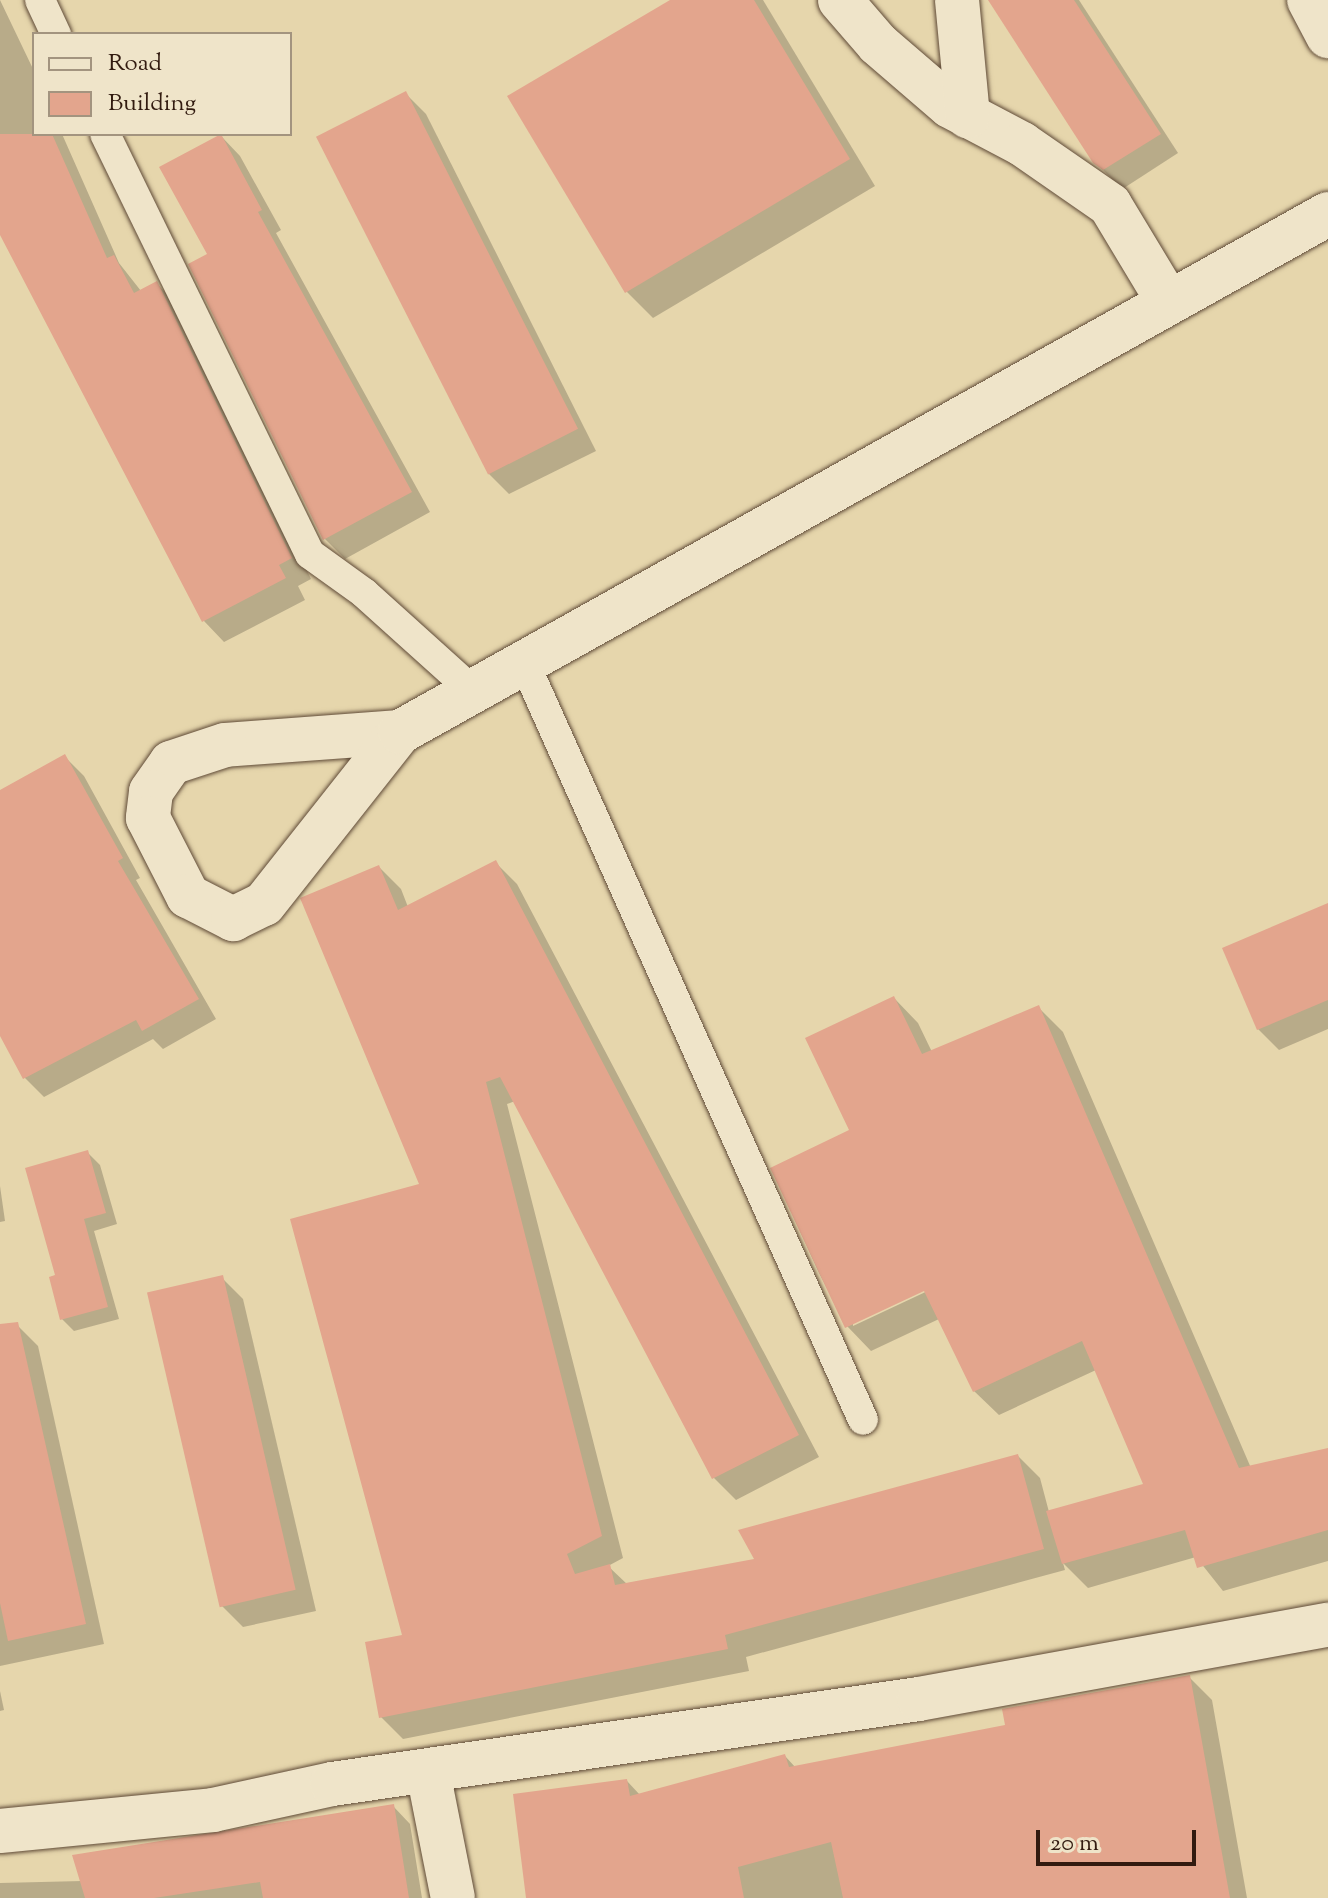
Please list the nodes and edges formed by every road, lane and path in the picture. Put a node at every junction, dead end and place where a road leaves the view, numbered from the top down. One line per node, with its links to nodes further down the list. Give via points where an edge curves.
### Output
1 (40, 0): 5 (lane)
2 (840, 0): 7 (street, via 878,44)
3 (957, 0): 7 (street)
4 (1309, 0): 6 (street)
5 (55, 32)
6 (1328, 36)
7 (968, 116): 10 (street, via 1022,144 1110,205)
8 (106, 136): 12 (lane, via 310,554 364,593)
9 (1328, 214): 11 (street)
10 (1165, 296)
11 (524, 662): 12 (street); 14 (lane)
12 (473, 691): 13 (street)
13 (400, 732): 13 (street, via 264,904 233,919 188,896 148,818 151,792 171,763 225,745)
14 (863, 1420)
15 (1328, 1625): 16 (street, via 919,1699)
16 (428, 1772): 17 (street, via 332,1784 213,1810); 18 (street)
17 (0, 1831)
18 (453, 1898)

